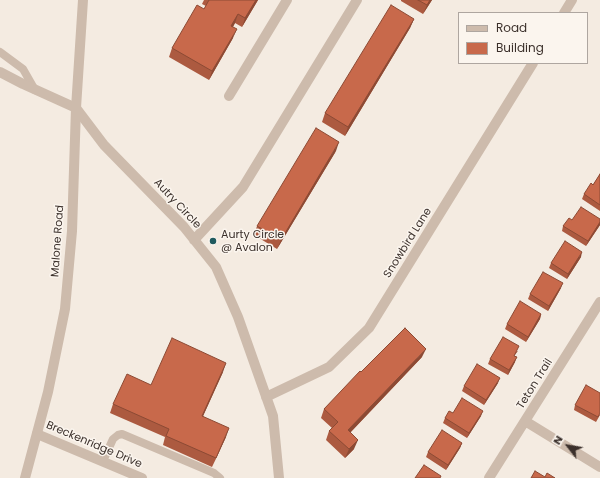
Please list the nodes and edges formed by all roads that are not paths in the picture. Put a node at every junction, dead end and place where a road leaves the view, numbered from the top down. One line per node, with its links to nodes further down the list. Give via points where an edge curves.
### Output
1 (83, 0): 11 (street, Malone Road)
2 (287, 0): 10 (street)
3 (357, 0): 12 (street, via 243,188)
4 (572, 0): 5 (street)
5 (565, 12)
6 (0, 52): 9 (lane, via 23,69)
7 (532, 64): 14 (street, Snowbird Lane, via 369,328 329,367)
8 (0, 72): 9 (street, Autry Circle)
9 (35, 90): 11 (street, Autry Circle)
10 (229, 96)
11 (76, 108): 12 (street, Autry Circle, via 104,145); 16 (street, Malone Road, via 72,231 65,309)
12 (194, 240): 14 (street, Autry Circle, via 216,267 238,317)
13 (600, 302): 15 (street, Teton Trail)
14 (266, 397): 22 (street, Autry Circle, via 273,416)
15 (525, 421): 18 (street); 23 (street, Teton Trail)
16 (37, 434): 17 (street, Breckenridge Drive); 19 (street, Malone Road)
17 (103, 461): 20 (street, Breckenridge Drive); 21 (lane, via 113,439 122,434 214,473)
18 (600, 467)
19 (25, 478)
20 (142, 478)
21 (220, 478)
22 (280, 478)
23 (489, 478)

